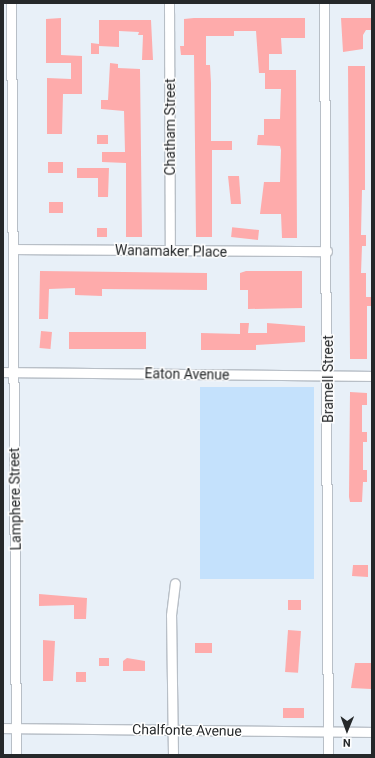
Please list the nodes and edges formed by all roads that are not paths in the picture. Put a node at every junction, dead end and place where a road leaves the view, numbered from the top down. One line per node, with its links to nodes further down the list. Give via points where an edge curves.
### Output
1 (11, 3): 4 (street, Lamphere Street)
2 (169, 3): 5 (street, Chatham Street)
3 (324, 3): 6 (street, Bramell Street)
4 (14, 249): 5 (street, Wanamaker Place); 8 (street, Lamphere Street)
5 (170, 251): 6 (street, Wanamaker Place)
6 (327, 251): 9 (street, Bramell Street)
7 (3, 372): 8 (street, Eaton Avenue)
8 (14, 373): 9 (street, Eaton Avenue); 13 (street, Lamphere Street)
9 (328, 375): 10 (street, Eaton Avenue); 15 (street, Bramell Street)
10 (372, 376)
11 (175, 583): 14 (street, via 171,615)
12 (3, 728): 13 (street, Chalfonte Avenue)
13 (16, 728): 14 (street, Chalfonte Avenue); 17 (street, Lamphere Street)
14 (173, 730): 15 (street, Chalfonte Avenue); 18 (street)
15 (328, 731): 16 (street, Chalfonte Avenue); 19 (street, Bramell Street)
16 (372, 732)
17 (16, 755)
18 (173, 755)
19 (328, 755)

